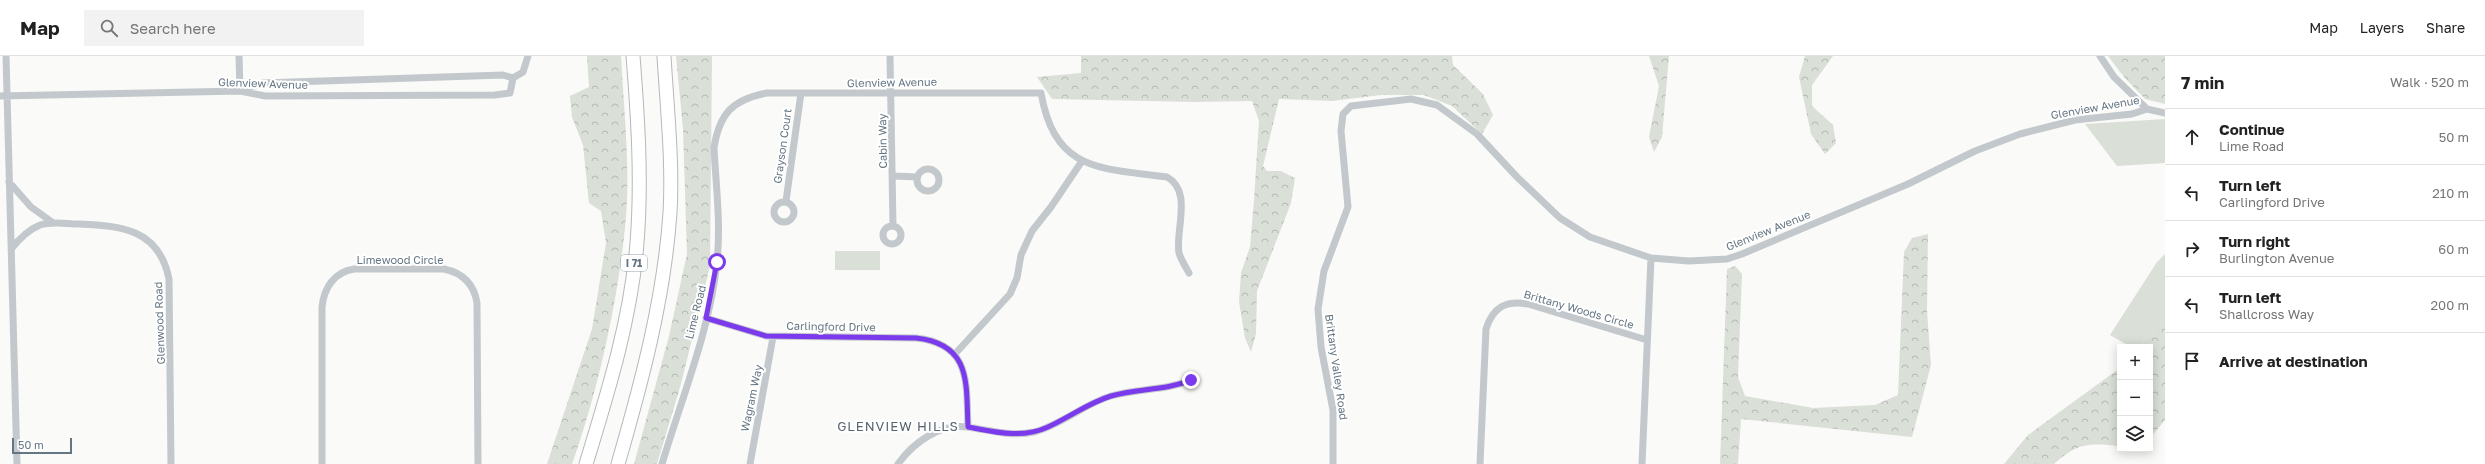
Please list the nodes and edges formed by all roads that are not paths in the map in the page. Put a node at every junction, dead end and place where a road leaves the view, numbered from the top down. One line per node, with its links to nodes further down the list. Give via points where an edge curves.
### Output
1 (6, 56): 12 (street)
2 (239, 56): 9 (street)
3 (528, 56): 8 (street, via 523,72)
4 (633, 56): 37 (highway, I 71, via 640,155 637,245 625,322)
5 (664, 56): 38 (highway, via 671,156 666,254 657,317)
6 (890, 56): 11 (street, Cabin Way)
7 (2100, 56): 14 (street, via 2114,77)
8 (513, 78): 9 (street, via 503,74 262,83); 9 (street, Glenview Avenue, via 513,88 510,94 506,95 265,96)
9 (240, 91): 12 (street, Glenview Avenue)
10 (801, 93): 11 (street, Glenview Avenue); 13 (street, Glenview Avenue, via 767,93); 21 (street, Grayson Court)
11 (892, 93): 17 (street, Glenview Avenue, via 1041,93 1048,122 1055,137 1064,148); 18 (street, Cabin Way)
12 (4, 96): 20 (street)
13 (744, 99): 27 (street, Lime Road, via 726,114 716,134 714,148 719,237)
14 (2147, 109): 16 (street, Glenview Avenue); 25 (street, Glenview Avenue, via 2132,114 2075,120 1995,142 1908,184 1734,258 1689,261)
15 (1344, 112): 25 (street, Glenview Avenue, via 1356,104 1411,99 1437,105 1477,134 1522,182 1576,230); 42 (street, Brittany Valley Road, via 1341,147 1348,207 1324,271 1318,309 1321,347 1333,410)
16 (2165, 113)
17 (1082, 161): 26 (street, via 1115,170 1167,177 1176,184 1181,192 1179,253); 30 (street, via 1052,207 1032,231 1021,255 1010,294)
18 (894, 176): 19 (street); 23 (street, Cabin Way)
19 (917, 177)
20 (9, 182): 22 (street, via 31,208); 24 (street)
21 (786, 201)
22 (52, 222): 24 (street, Glenwood Road, via 29,231); 34 (street, Glenwood Road, via 108,225 130,230 148,241 162,258 169,279)
23 (893, 226)
24 (12, 248): 33 (street)
25 (1651, 258): 29 (street, Brittany Woods Circle)
26 (1189, 273)
27 (706, 318): 28 (street, Carlingford Drive); 39 (street, Lime Road)
28 (773, 337): 30 (street, Carlingford Drive, via 916,338 939,343); 40 (street, Wagram Way)
29 (1647, 340): 43 (street, Brittany Woods Circle, via 1528,304 1516,302 1502,305 1490,318 1486,329); 44 (street, Brittany Woods Circle)
30 (954, 355): 32 (street, via 963,367 967,380)
31 (1191, 380): 32 (street, via 1174,387 1111,396 1033,432 1000,433)
32 (968, 427): 41 (street, via 947,429 926,437)
33 (17, 464)
34 (171, 464)
35 (322, 464): 36 (street, Limewood Circle, via 322,307 328,285 342,273 354,269 444,269 465,278 472,287 477,303)
36 (478, 464)
37 (586, 464)
38 (618, 464)
39 (662, 464)
40 (750, 464)
41 (898, 464)
42 (1333, 464)
43 (1480, 464)
44 (1642, 464)

